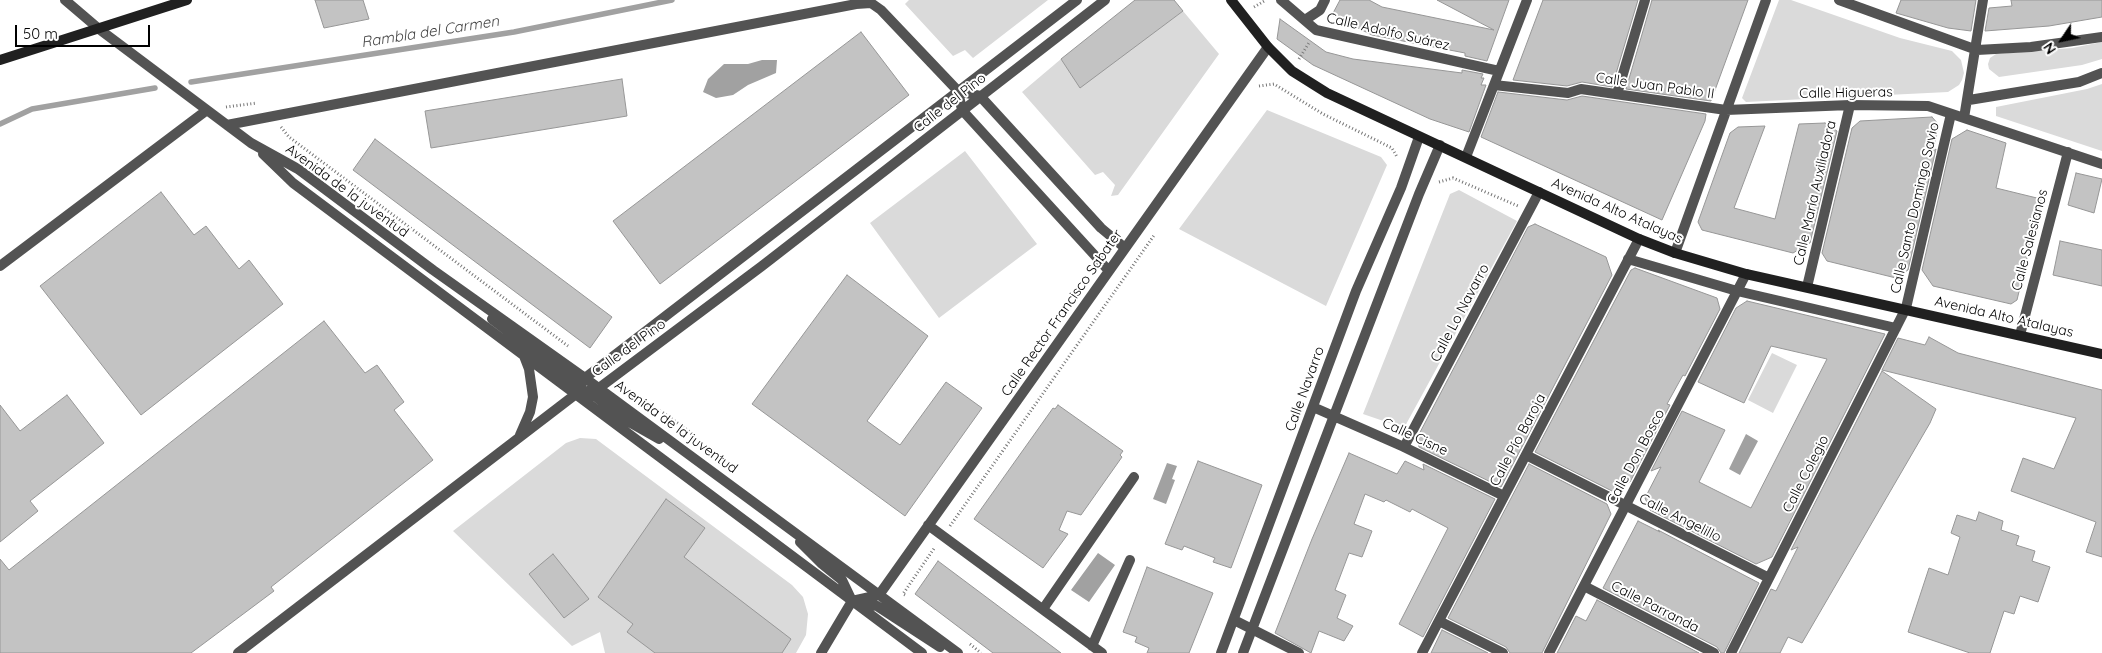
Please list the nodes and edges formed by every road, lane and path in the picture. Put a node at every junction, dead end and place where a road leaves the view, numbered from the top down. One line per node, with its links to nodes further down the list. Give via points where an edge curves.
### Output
1 (65, 0): 14 (street, Avenida de la juventud)
2 (187, 0): 14 (main road)
3 (1077, 0): 25 (street, Calle del Pino)
4 (1105, 0): 27 (street, Calle del Pino)
5 (1231, 0): 17 (main road, Avenida Alto Atalayas)
6 (1282, 0): 13 (street, Calle Adolfo Suárez)
7 (1325, 0): 13 (street, via 1320,10)
8 (1527, 0): 21 (street)
9 (1645, 0): 26 (street)
10 (1766, 0): 34 (street)
11 (1839, 0): 18 (street)
12 (1983, 0): 18 (street)
13 (1304, 20): 15 (street, Calle Adolfo Suárez)
14 (100, 29): 19 (main road); 32 (street, Avenida de la juventud)
15 (1316, 30): 20 (path); 21 (street, Calle Adolfo Suárez)
16 (2102, 37): 18 (street, via 2031,47)
17 (1268, 47): 20 (main road, Avenida Alto Atalayas); 51 (street, Calle Rector Francisco Sabater)
18 (1977, 50): 28 (street)
19 (0, 60)
20 (1292, 70): 39 (main road, Avenida Alto Atalayas, via 1327,93)
21 (1499, 71): 23 (street)
22 (2102, 73): 28 (street, via 2079,82)
23 (1494, 84): 26 (street, Calle Juan Pablo II, via 1568,93 1581,90); 43 (street)
24 (1256, 89): 44 (path, via 1260,84 1274,84 1323,114 1392,148)
25 (958, 91): 27 (street); 33 (street); 35 (street, via 881,10 871,4 856,4); 66 (street, Calle del Pino)
26 (1617, 94): 34 (street, Calle Juan Pablo II)
27 (980, 96): 33 (street, Calle del Pino); 51 (street, via 1101,228)
28 (1969, 100): 37 (street)
29 (260, 103): 31 (path)
30 (1850, 105): 34 (street, Calle Higueras); 36 (street, Calle Higueras, via 1928,106); 58 (street, Calle María Auxiliadora)
31 (222, 106)
32 (207, 110): 38 (street, Avenida de la juventud); 54 (street)
33 (962, 110): 56 (street); 67 (street, Calle del Pino)
34 (1726, 110): 52 (street)
35 (280, 114): 38 (street); 63 (path, via 280,127 289,137)
36 (1951, 114): 37 (street, Calle Higueras); 60 (street, Calle Santo Domingo Savio)
37 (1964, 118): 42 (street, Calle Higueras)
38 (227, 125): 40 (street, Avenida de la juventud)
39 (1419, 137): 41 (main road, Avenida Alto Atalayas); 69 (street, Calle Navarro)
40 (251, 143): 55 (street, Avenida de la juventud, via 298,169); 65 (street, Avenida de la juventud, via 293,183)
41 (1440, 145): 43 (main road, Avenida Alto Atalayas); 47 (street)
42 (2068, 152): 45 (street, Calle Higueras); 62 (street, Calle Salesianos)
43 (1466, 156): 46 (main road, Avenida Alto Atalayas)
44 (1398, 160)
45 (2102, 164)
46 (1539, 192): 48 (street, Calle Lo Navarro); 50 (main road, Avenida Alto Atalayas)
47 (1419, 194): 48 (path, via 1425,194 1436,183 1453,178); 71 (street)
48 (1529, 211): 73 (street, Calle Lo Navarro)
49 (1161, 225): 82 (path)
50 (1639, 239): 52 (main road, Avenida Alto Atalayas); 53 (street, Calle Pío Baroja)
51 (1124, 248): 56 (street, Calle Rector Francisco Sabater)
52 (1675, 252): 57 (main road, Avenida Alto Atalayas)
53 (1628, 259): 59 (street); 75 (street, Calle Pío Baroja)
54 (0, 266)
55 (433, 270): 66 (street, Avenida de la juventud); 68 (street, via 575,382)
56 (1109, 271): 81 (street, Calle Rector Francisco Sabater)
57 (1746, 274): 58 (main road, Avenida Alto Atalayas); 59 (street, Calle Don Bosco)
58 (1807, 287): 60 (main road, Avenida Alto Atalayas)
59 (1737, 291): 61 (street); 79 (street, Calle Don Bosco)
60 (1906, 308): 61 (street, Calle Colegio); 62 (main road, Avenida Alto Atalayas)
61 (1896, 328): 84 (street, Calle Colegio)
62 (2020, 335): 64 (main road, Avenida Alto Atalayas)
63 (574, 351)
64 (2102, 354)
65 (524, 355): 68 (street, Avenida de la juventud); 72 (street, via 532,397 526,425)
66 (586, 378): 67 (street, Avenida de la juventud); 68 (street, Calle del Pino)
67 (600, 388): 68 (street, Calle del Pino); 76 (street, Avenida de la juventud)
68 (576, 394): 72 (street); 76 (street, via 595,396 629,422); 90 (street, Avenida de la juventud)
69 (1313, 407): 71 (street, Calle Cisne); 92 (street, Calle Navarro)
70 (652, 414): 74 (path, via 643,403 690,432 706,452)
71 (1334, 416): 73 (street, Calle Cisne); 94 (street)
72 (518, 438): 97 (street)
73 (1404, 447): 78 (street, Calle Cisne)
74 (697, 448)
75 (1526, 456): 78 (street, Calle Pío Baroja); 79 (street, Calle Angelillo)
76 (701, 464): 80 (street, Avenida de la juventud)
77 (1134, 478): 91 (street)
78 (1504, 496): 93 (street, Calle Pío Baroja)
79 (1626, 506): 84 (street, Calle Angelillo); 86 (street, Calle Don Bosco)
80 (780, 522): 88 (street, Avenida de la juventud); 90 (street, via 820,563 842,580)
81 (928, 525): 82 (street); 85 (street, Calle Rector Francisco Sabater)
82 (943, 536): 87 (path); 91 (street)
83 (1130, 560): 96 (street)
84 (1769, 578): 111 (street, Calle Colegio)
85 (888, 583): 87 (path); 88 (street, Calle Rector Francisco Sabater)
86 (1584, 586): 109 (street, Calle Don Bosco); 110 (street, Calle Parranda)
87 (903, 594): 89 (path)
88 (879, 595): 90 (street); 101 (street, Avenida de la juventud)
89 (911, 600)
90 (852, 601): 98 (street); 99 (street, Avenida de la juventud); 100 (street, via 877,606)
91 (1043, 609): 96 (street)
92 (1234, 620): 94 (street); 104 (street, Calle Navarro)
93 (1439, 621): 107 (street, Calle Pío Baroja); 108 (street)
94 (1252, 629): 105 (street); 106 (street)
95 (966, 641): 102 (path)
96 (1092, 646): 103 (street)
97 (238, 653)
98 (821, 653)
99 (922, 653)
100 (950, 653)
101 (958, 653)
102 (981, 653)
103 (1102, 653)
104 (1221, 653)
105 (1243, 653)
106 (1300, 653)
107 (1422, 653)
108 (1502, 653)
109 (1549, 653)
110 (1714, 653)
111 (1731, 653)

